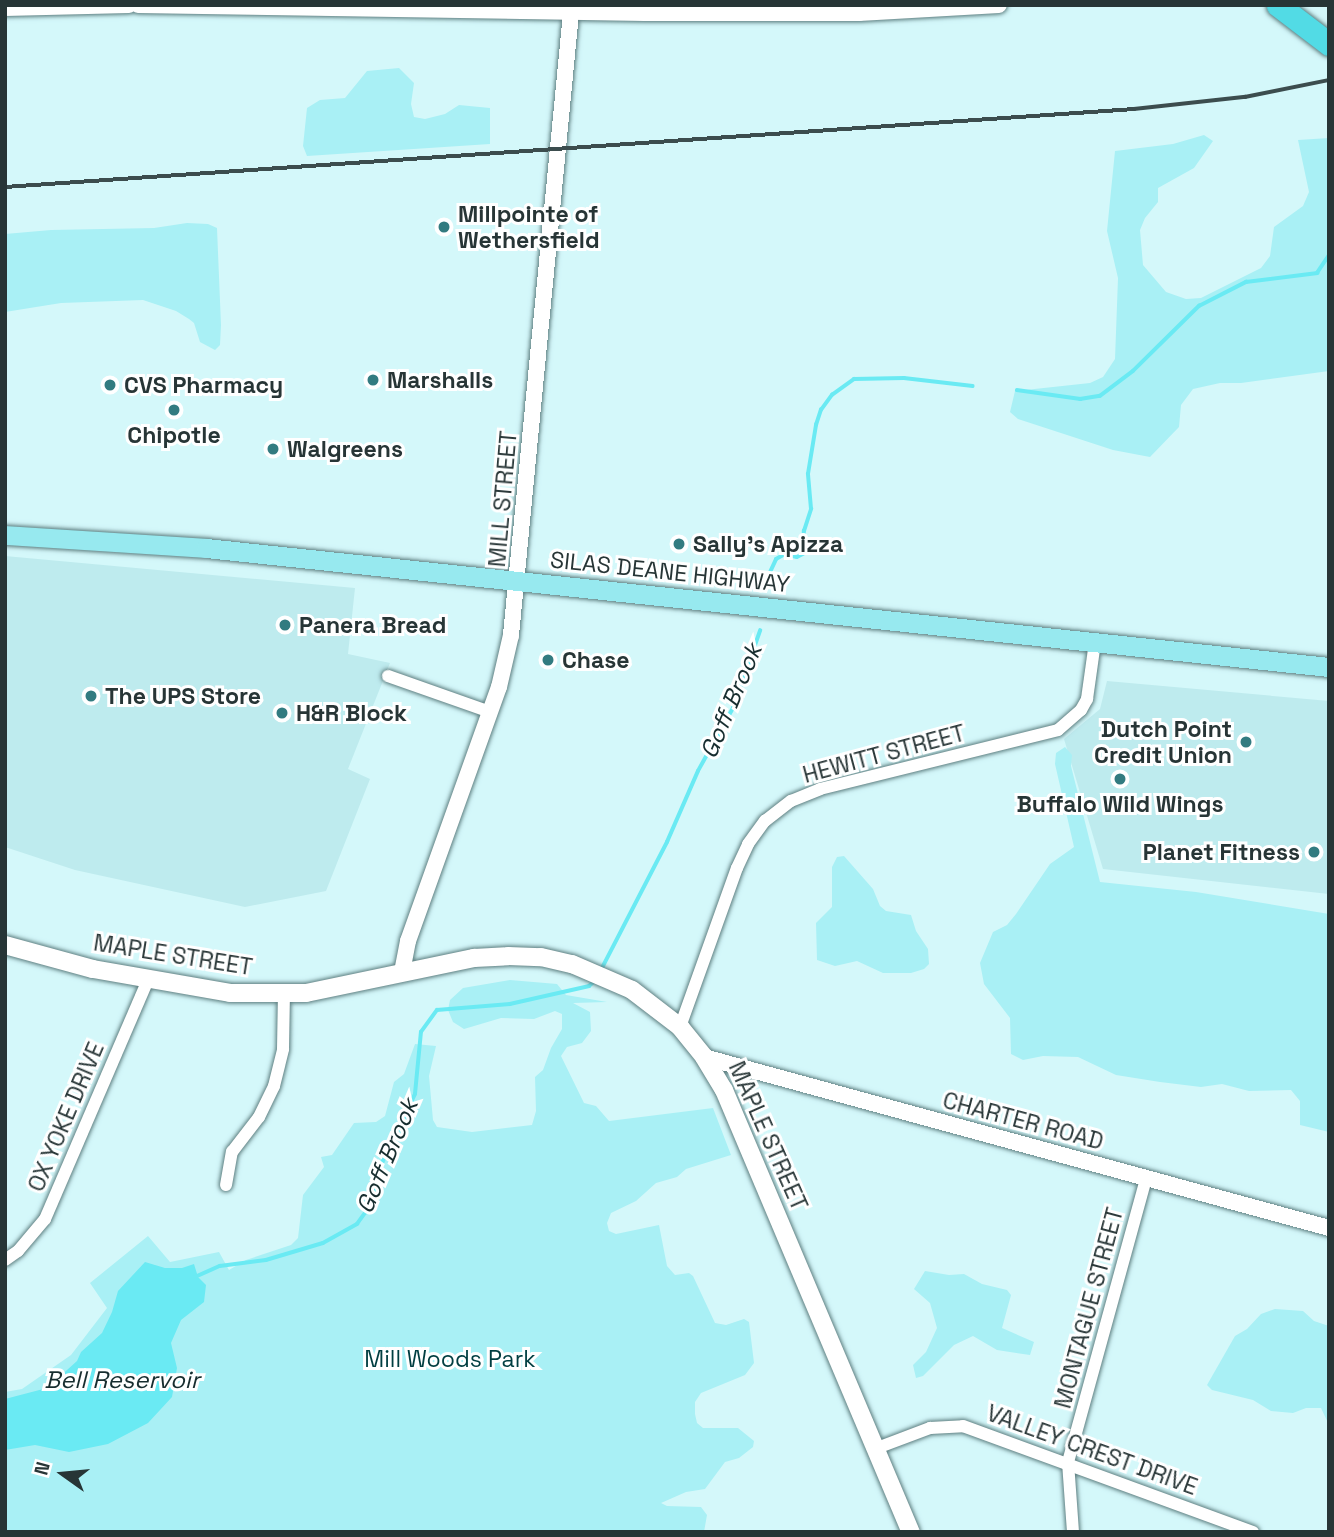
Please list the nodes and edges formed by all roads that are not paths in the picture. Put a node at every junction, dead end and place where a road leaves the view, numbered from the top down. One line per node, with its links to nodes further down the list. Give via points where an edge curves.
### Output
1 (129, 5): 6 (street)
2 (138, 5): 7 (street)
3 (999, 5): 5 (street)
4 (1278, 5): 10 (highway)
5 (918, 7): 8 (street)
6 (5, 8)
7 (494, 8): 9 (street)
8 (776, 9): 9 (street)
9 (571, 13): 12 (street, MILL STREET)
10 (1329, 44)
11 (5, 535): 12 (main road, SILAS DEANE HIGHWAY, via 192,547)
12 (518, 581): 13 (main road, SILAS DEANE HIGHWAY); 16 (street, MILL STREET, via 506,659)
13 (1095, 642): 14 (main road, SILAS DEANE HIGHWAY); 21 (street, HEWITT STREET, via 1087,699 1058,730 820,789 791,801 765,821 737,868)
14 (1329, 667)
15 (388, 676): 16 (street)
16 (490, 712): 18 (street, MILL STREET, via 408,941)
17 (5, 945): 19 (main road, MAPLE STREET)
18 (402, 972): 20 (main road, MAPLE STREET); 21 (main road, MAPLE STREET, via 474,958 541,957 598,973 632,990)
19 (148, 980): 20 (main road, MAPLE STREET, via 230,993); 26 (street, OX YOKE DRIVE, via 45,1219 18,1251)
20 (284, 995): 24 (street, via 283,1049 274,1086 259,1117 232,1152)
21 (680, 1027): 22 (main road, MAPLE STREET)
22 (704, 1057): 23 (street, CHARTER ROAD); 27 (main road, MAPLE STREET, via 724,1090)
23 (1146, 1179): 25 (street, CHARTER ROAD); 28 (street, MONTAGUE STREET)
24 (226, 1185)
25 (1329, 1228)
26 (5, 1259)
27 (877, 1448): 28 (street, VALLEY CREST DRIVE, via 930,1428 963,1426); 29 (main road, MAPLE STREET)
28 (1068, 1462): 30 (street, MONTAGUE STREET); 31 (street, VALLEY CREST DRIVE)
29 (911, 1532)
30 (1073, 1532)
31 (1252, 1532)

